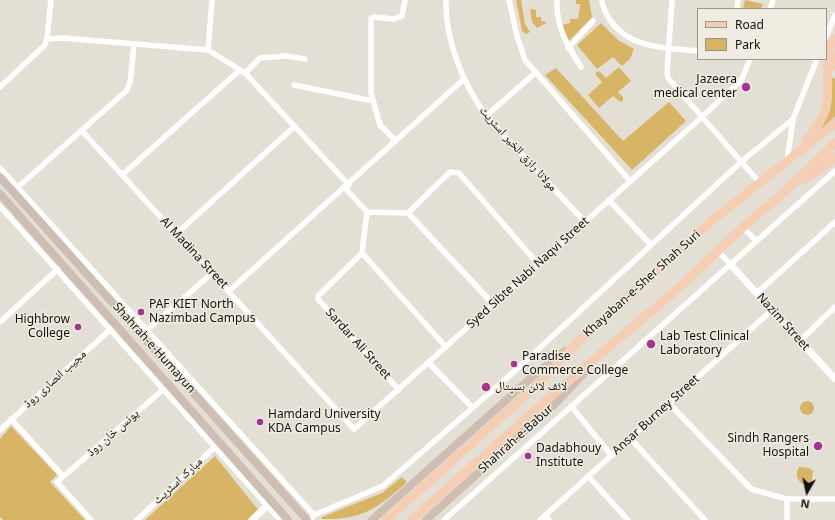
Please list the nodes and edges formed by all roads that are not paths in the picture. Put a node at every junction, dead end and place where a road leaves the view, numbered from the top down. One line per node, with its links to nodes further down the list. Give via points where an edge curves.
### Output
1 (51, 0): 12 (street)
2 (212, 0): 17 (street)
3 (404, 0): 30 (street, via 402,16 394,19 371,18 370,63)
4 (446, 0): 27 (street, مولانا رازق الخیر اسٹریٹ, via 449,32)
5 (510, 0): 26 (street, via 525,60)
6 (557, 0): 15 (street, via 558,21)
7 (602, 0): 16 (street, via 602,7 622,34 639,43)
8 (672, 0): 16 (street)
9 (835, 15): 11 (street)
10 (593, 21): 15 (street)
11 (827, 35)
12 (47, 39): 14 (street, via 63,38); 29 (street, via 41,50)
13 (835, 39): 19 (main road, via 829,47)
14 (134, 45): 17 (street); 36 (street, via 129,88)
15 (568, 48): 24 (street)
16 (668, 48): 18 (street); 32 (street, via 668,78)
17 (208, 50): 25 (street)
18 (697, 51)
19 (831, 55): 23 (main road); 39 (main road, via 826,107 820,123)
20 (306, 59): 25 (street, via 286,56 260,58)
21 (750, 60): 32 (street, Syed Sibte Nabi Naqvi Street, via 742,79)
22 (817, 60): 33 (street)
23 (835, 66)
24 (581, 67)
25 (243, 71): 35 (street); 46 (street)
26 (535, 73): 31 (street); 48 (street)
27 (464, 79): 31 (street, مولانا رازق الخیر اسٹریٹ); 37 (street)
28 (294, 85): 30 (street)
29 (0, 87)
30 (373, 100): 37 (street, via 380,125)
31 (486, 116): 58 (street, مولانا رازق الخیر اسٹریٹ)
32 (702, 117): 42 (street); 48 (street, Syed Sibte Nabi Naqvi Street)
33 (793, 118): 41 (street); 42 (street)
34 (835, 123): 39 (main road, Khayaban-e-Sher Shah Suri)
35 (295, 126): 51 (street); 61 (street)
36 (82, 131): 46 (street, Al Madina Street); 50 (street)
37 (396, 141): 51 (street)
38 (835, 143): 52 (main road, Khayaban-e-Sher Shah Suri)
39 (797, 154): 41 (main road, Khayaban-e-Sher Shah Suri)
40 (835, 157): 52 (main road)
41 (788, 161): 49 (main road, Khayaban-e-Sher Shah Suri)
42 (741, 162): 49 (street); 63 (street)
43 (835, 163): 52 (main road, via 818,179)
44 (0, 168): 50 (street)
45 (835, 170): 62 (street)
46 (122, 175): 61 (street, Al Madina Street)
47 (0, 177): 77 (main road, Shahrah-e-Humayun)
48 (630, 182): 54 (street, Syed Sibte Nabi Naqvi Street)
49 (759, 182): 78 (main road, Khayaban-e-Sher Shah Suri)
50 (18, 187): 77 (street)
51 (347, 187): 56 (street); 70 (street)
52 (789, 188): 60 (main road, Khayaban-e-Sher Shah Suri)
53 (0, 194): 68 (main road, Shahrah-e-Humayun)
54 (609, 200): 58 (street, Syed Sibte Nabi Naqvi Street); 63 (street)
55 (0, 206): 68 (street)
56 (367, 212): 57 (street); 65 (street)
57 (408, 213): 66 (street, via 450,172 455,172); 72 (street)
58 (585, 222): 66 (street, Syed Sibte Nabi Naqvi Street)
59 (835, 222): 71 (street)
60 (743, 227): 62 (street); 64 (main road, Khayaban-e-Sher Shah Suri)
61 (176, 234): 69 (street, Al Madina Street)
62 (756, 241): 67 (street)
63 (651, 245): 88 (street, via 517,369)
64 (718, 251): 67 (street); 81 (main road, Khayaban-e-Sher Shah Suri)
65 (362, 253): 80 (street); 85 (street, Sardar Ali Street, via 318,296 318,299)
66 (538, 264): 72 (street, Syed Sibte Nabi Naqvi Street)
67 (730, 264): 71 (street, Nazim Street); 87 (street)
68 (60, 267): 75 (street); 76 (main road, Shahrah-e-Humayun)
69 (212, 273): 70 (street, Al Madina Street); 77 (street)
70 (229, 291): 90 (street, Al Madina Street)
71 (757, 293): 74 (street, Nazim Street)
72 (493, 304): 80 (street, Syed Sibte Nabi Naqvi Street)
73 (835, 307): 79 (street)
74 (772, 310): 79 (street, Nazim Street); 86 (street, Ansar Burney Street)
75 (0, 322)
76 (113, 326): 84 (main road, Shahrah-e-Humayun); 89 (street, مجیب انصاری روڈ)
77 (144, 333): 92 (main road, Shahrah-e-Humayun); 101 (street)
78 (584, 336): 108 (main road, via 532,378); 109 (main road, Khayaban-e-Sher Shah Suri, via 538,384)
79 (800, 341): 83 (street, Nazim Street)
80 (446, 347): 82 (street, Syed Sibte Nabi Naqvi Street)
81 (602, 354): 110 (main road, Khayaban-e-Sher Shah Suri); 111 (main road, Shahrah-e-Babur, via 556,403)
82 (428, 362): 85 (street, Syed Sibte Nabi Naqvi Street); 88 (street)
83 (835, 379)
84 (166, 387): 94 (main road, Shahrah-e-Humayun); 96 (street, یونس خان روڈ)
85 (399, 390): 90 (street, Syed Sibte Nabi Naqvi Street)
86 (669, 403): 93 (street, Ansar Burney Street); 98 (street, via 751,489)
87 (571, 406): 95 (street); 112 (street)
88 (472, 407): 101 (street, via 383,486)
89 (10, 419): 91 (street, مجیب انصاری روڈ); 96 (street)
90 (354, 429)
91 (0, 430)
92 (231, 434): 94 (main road); 101 (main road, Shahrah-e-Humayun)
93 (630, 438): 95 (street, Ansar Burney Street); 115 (street)
94 (217, 445): 100 (main road, Shahrah-e-Humayun); 104 (street, مبارک اسٹریٹ)
95 (611, 455): 97 (street, Ansar Burney Street)
96 (63, 476): 103 (street, یونس خان روڈ, via 57,482)
97 (588, 476): 102 (street, Ansar Burney Street); 114 (street)
98 (787, 500): 99 (street); 116 (street)
99 (835, 500)
100 (270, 503): 105 (street); 106 (street); 107 (main road, Shahrah-e-Humayun)
101 (311, 518)
102 (547, 518): 113 (street, Ansar Burney Street)
103 (90, 520)
104 (137, 520)
105 (252, 520)
106 (280, 520)
107 (288, 520)
108 (372, 520)
109 (386, 520)
110 (412, 520)
111 (426, 520)
112 (444, 520)
113 (540, 520)
114 (628, 520)
115 (705, 520)
116 (787, 520)

